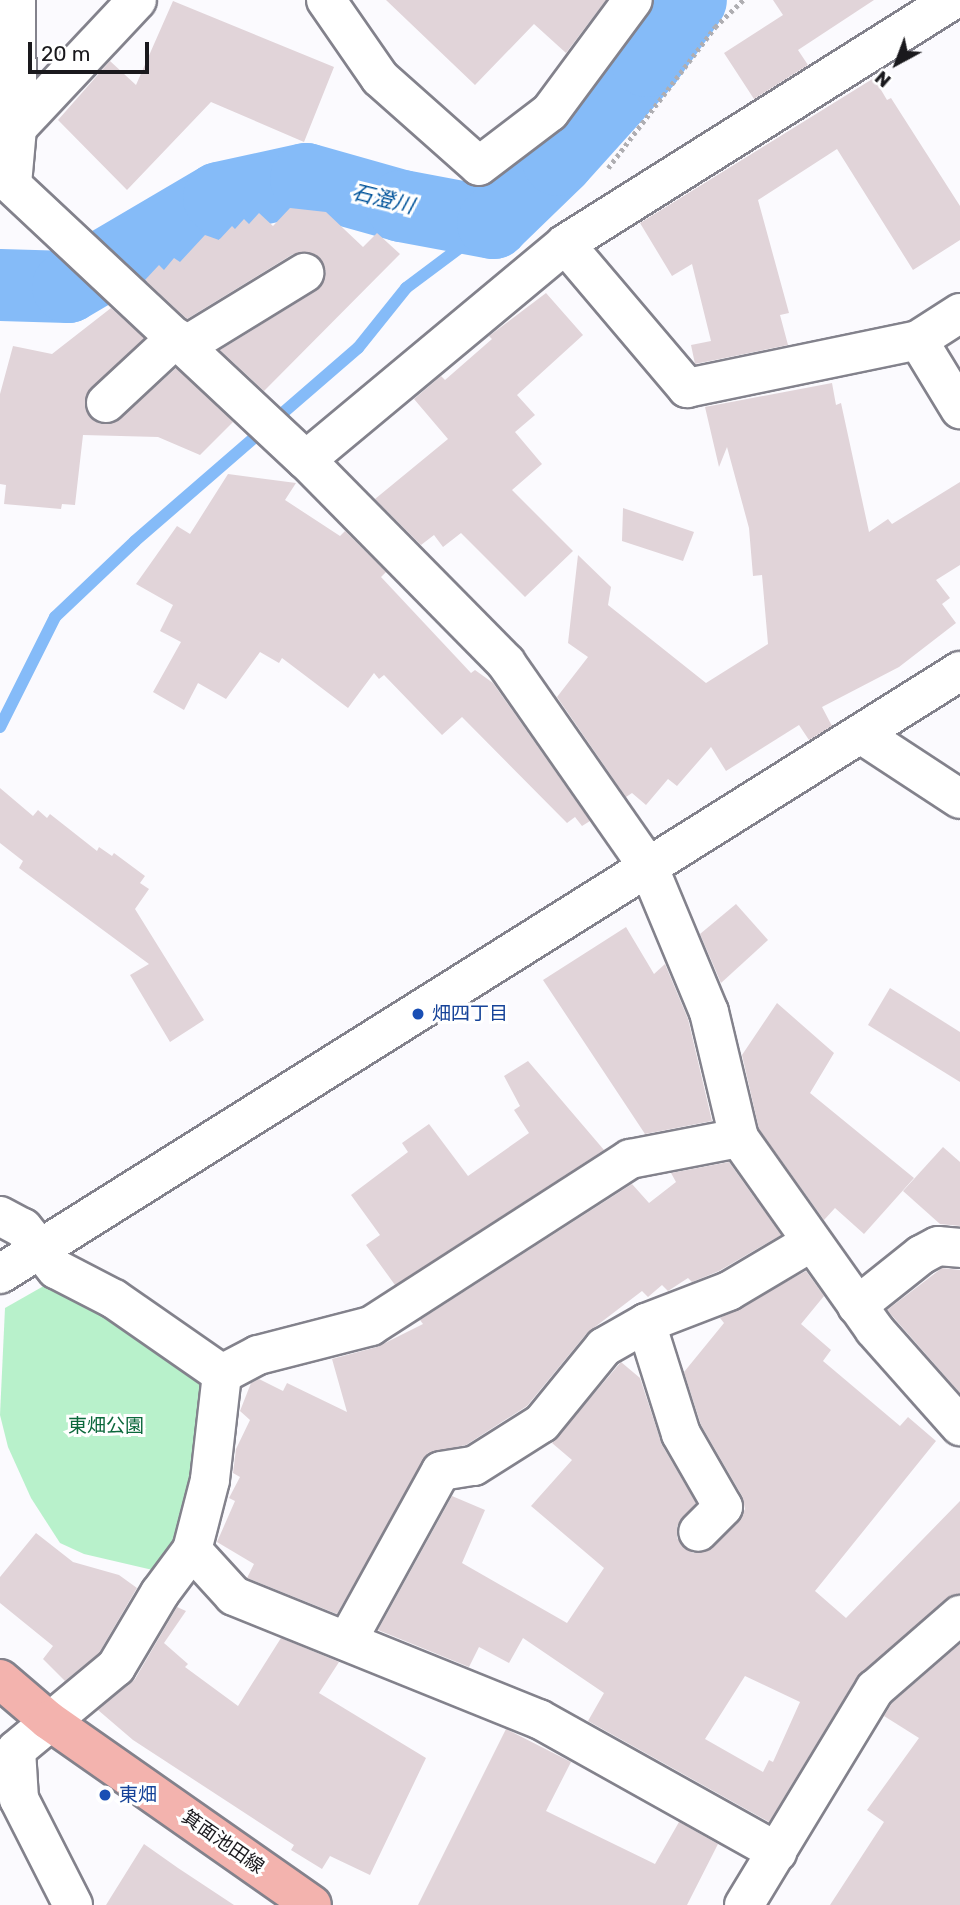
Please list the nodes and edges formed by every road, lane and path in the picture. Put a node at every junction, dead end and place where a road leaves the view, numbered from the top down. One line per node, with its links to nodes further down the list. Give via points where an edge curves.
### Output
1 (16, 0): 6 (street)
2 (137, 0): 6 (street)
3 (326, 0): 4 (street, via 380,78 479,166 550,112)
4 (633, 0)
5 (953, 0): 8 (street)
6 (17, 128): 7 (street)
7 (6, 179): 12 (street)
8 (565, 244): 11 (street, via 687,388); 15 (street)
9 (304, 273): 12 (street)
10 (960, 313): 11 (street)
11 (918, 340): 14 (street)
12 (180, 342): 13 (street); 15 (street)
13 (106, 403)
14 (960, 409)
15 (296, 451): 19 (street, via 506,663)
16 (960, 671): 17 (street)
17 (861, 734): 18 (street); 19 (street)
18 (960, 799)
19 (649, 868): 20 (street, via 709,1013); 24 (street)
20 (738, 1138): 22 (street); 28 (street, via 630,1159 371,1326 258,1355)
21 (0, 1216): 24 (street, via 23,1228)
22 (810, 1243): 26 (street); 27 (street, via 729,1291)
23 (960, 1248): 26 (street, via 938,1246 921,1255)
24 (40, 1250): 25 (street); 28 (street, via 56,1269 114,1298)
25 (0, 1274)
26 (857, 1306): 29 (street)
27 (646, 1324): 30 (street, via 681,1434 723,1507); 33 (street, via 604,1347 542,1423 474,1466 441,1471)
28 (222, 1374): 31 (street, via 210,1480)
29 (960, 1426)
30 (698, 1532)
31 (192, 1550): 33 (street, via 234,1596); 35 (street, via 160,1592 116,1667)
32 (960, 1615): 36 (street, via 875,1689)
33 (347, 1641): 36 (street, via 539,1719)
34 (0, 1679): 35 (main road, 箕面池田線)
35 (48, 1720): 37 (street, via 16,1751 19,1799); 38 (main road, 箕面池田線)
36 (777, 1852): 39 (street)
37 (73, 1905)
38 (312, 1905)
39 (744, 1905)

